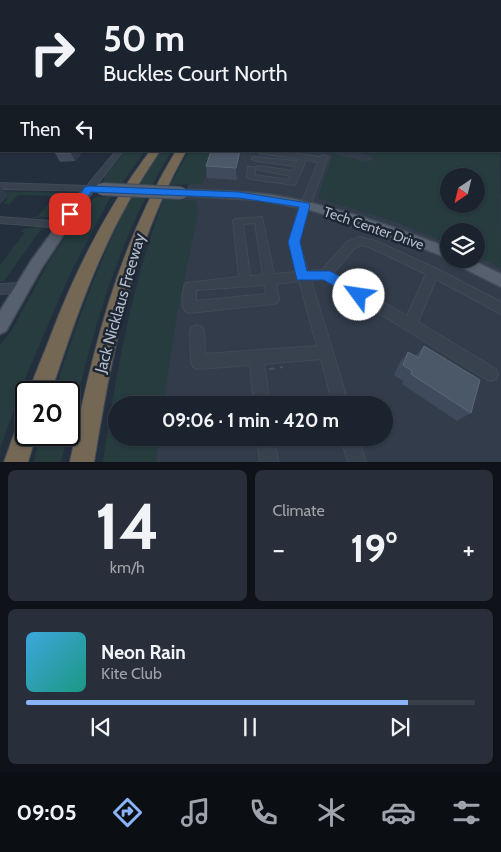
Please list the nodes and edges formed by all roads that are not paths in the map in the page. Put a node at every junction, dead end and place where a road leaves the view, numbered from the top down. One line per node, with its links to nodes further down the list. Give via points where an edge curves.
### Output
1 (119, 152): 7 (street)
2 (154, 152): 28 (highway, via 122,200 95,250)
3 (180, 152): 35 (highway, Jack Nicklaus Freeway, via 145,220 125,275 95,390)
4 (301, 161): 5 (street); 5 (street, via 292,183 251,177); 8 (street, via 323,158)
5 (254, 162)
6 (0, 186): 7 (street, Tech Center Drive)
7 (95, 189): 8 (main road, Tech Center Drive, bridge, via 239,195); 10 (main road)
8 (304, 205): 11 (main road, Tech Center Drive, via 388,229); 15 (street, via 294,242)
9 (0, 220): 10 (street)
10 (63, 225): 19 (main road)
11 (440, 250)
12 (476, 268): 18 (main road)
13 (433, 272): 14 (street, via 360,241 351,245); 21 (street); 22 (street)
14 (326, 274): 15 (street); 22 (street)
15 (302, 277): 16 (street); 25 (street)
16 (270, 279): 17 (street); 17 (street, via 259,219 238,221); 17 (street, via 273,299 189,307 190,286)
17 (245, 281)
18 (501, 281)
19 (22, 288): 20 (street); 23 (main road)
20 (0, 290)
21 (501, 308)
22 (410, 325): 27 (street)
23 (0, 326)
24 (197, 331): 26 (street, via 198,362)
25 (325, 352): 26 (street); 30 (street)
26 (260, 364): 29 (street)
27 (491, 374)
28 (44, 381)
29 (262, 396)
30 (338, 396)
31 (21, 446): 34 (highway)
32 (267, 446): 36 (street)
33 (352, 446): 37 (street)
34 (16, 462)
35 (82, 462)
36 (269, 462)
37 (357, 462)

